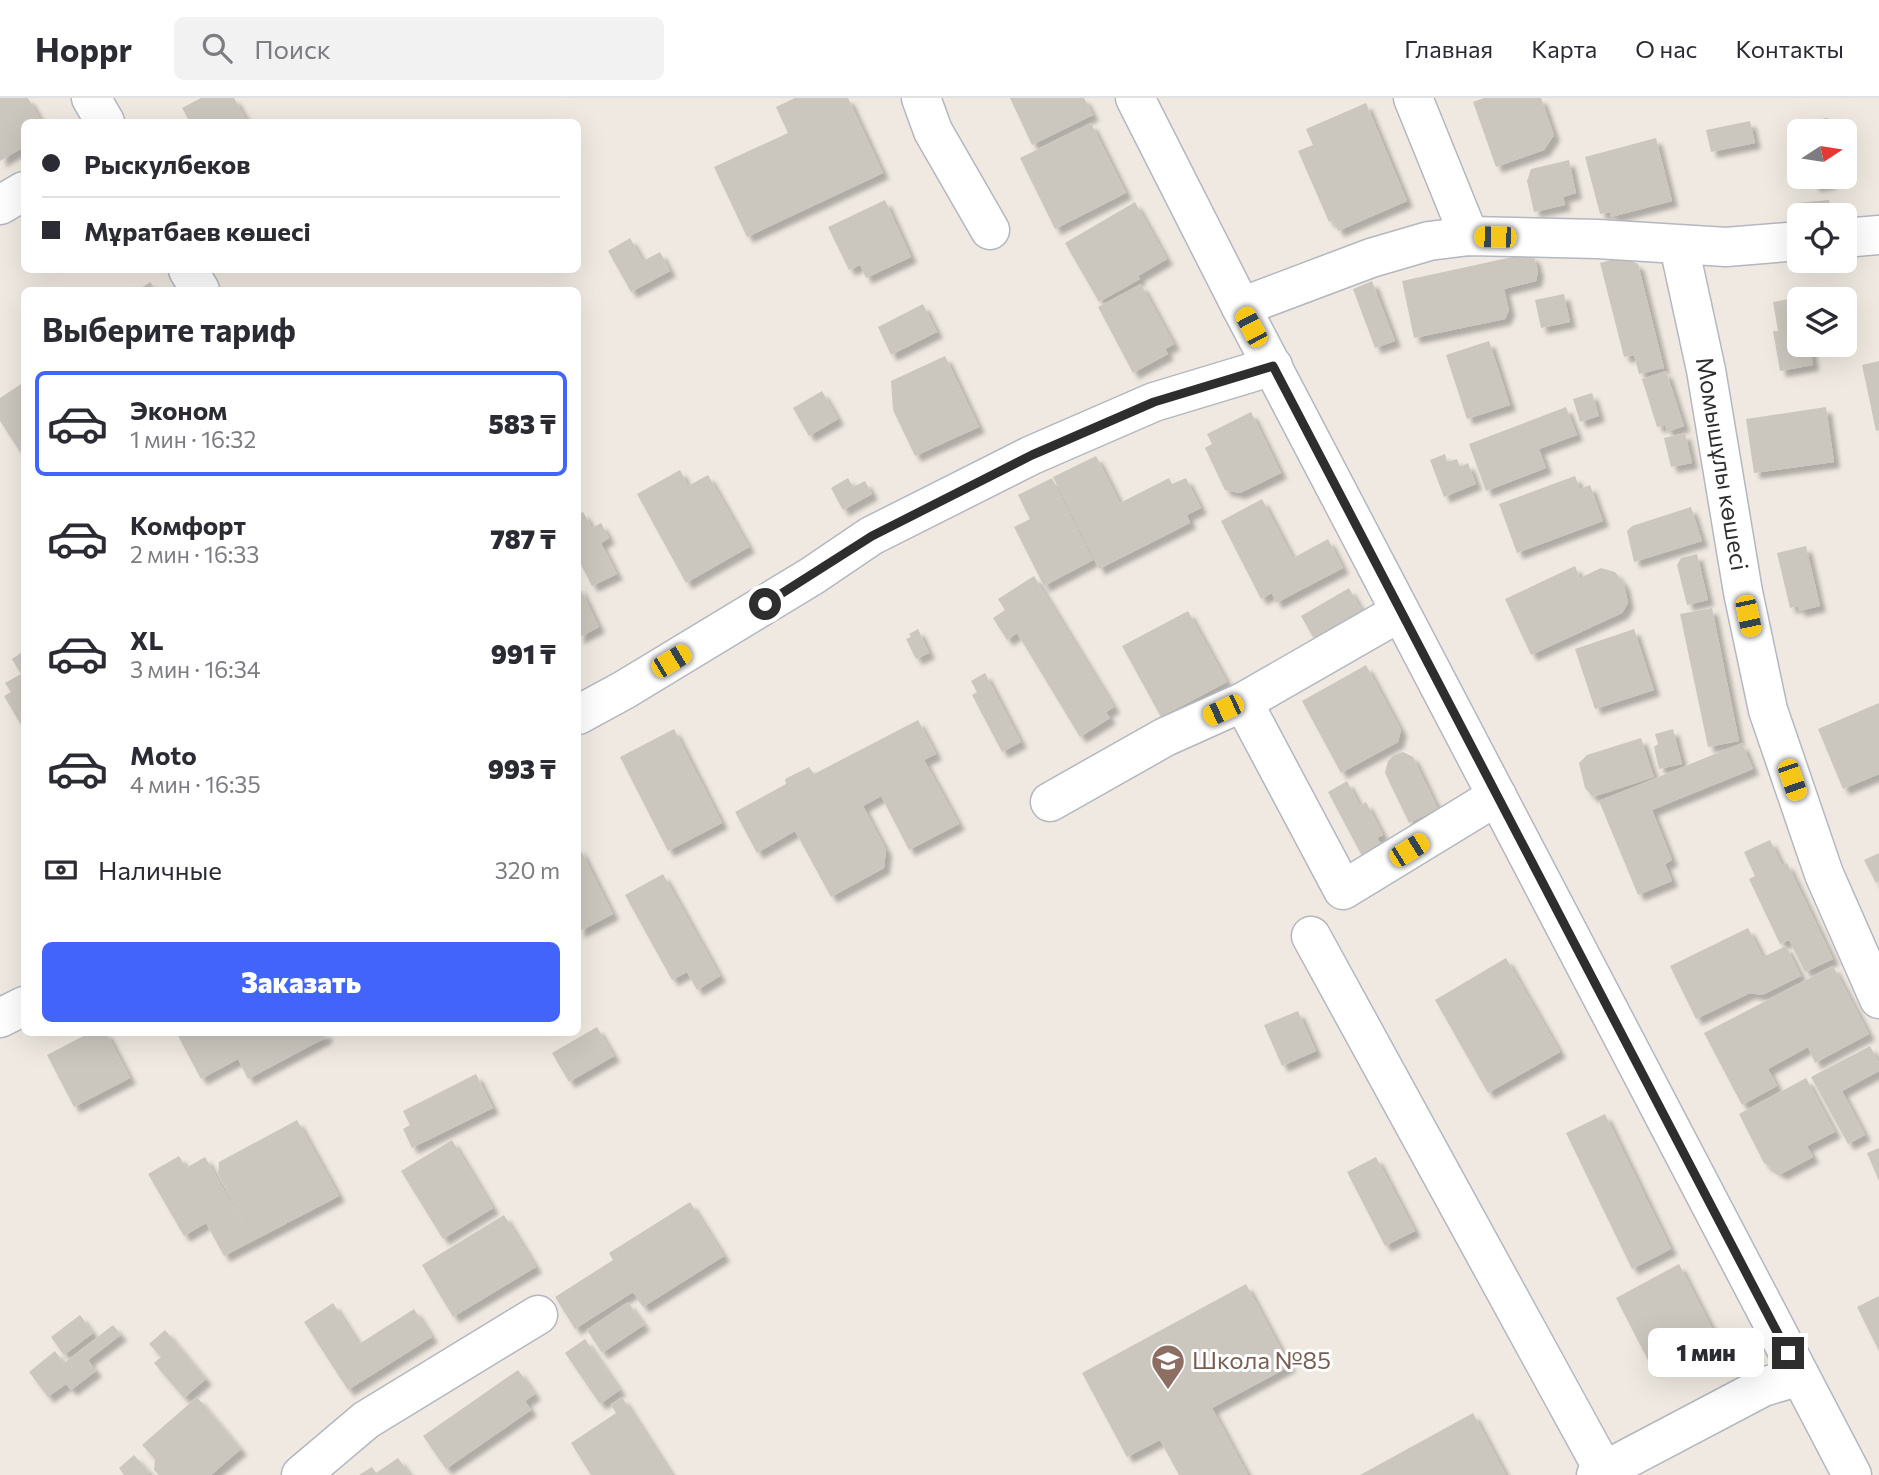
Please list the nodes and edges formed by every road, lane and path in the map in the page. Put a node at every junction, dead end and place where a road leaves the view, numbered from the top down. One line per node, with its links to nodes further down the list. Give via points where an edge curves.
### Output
1 (91, 98): 5 (street)
2 (921, 98): 8 (street, via 933,131)
3 (1135, 98): 14 (street)
4 (1418, 99): 10 (street)
5 (103, 119)
6 (21, 193): 7 (street)
7 (0, 205)
8 (990, 230)
9 (1879, 235): 11 (street)
10 (1469, 236): 13 (street); 14 (street, via 1429,241 1371,258)
11 (1857, 237)
12 (1787, 242): 13 (street)
13 (1679, 246): 22 (street, Момышұлы көшесі, via 1768,710 1824,874)
14 (1241, 307): 15 (street)
15 (1273, 366): 16 (street); 18 (street, via 1154,402 1007,467 872,536)
16 (1400, 612): 17 (street); 19 (street)
17 (1243, 702): 19 (street, via 1343,890); 20 (street, via 1165,737)
18 (581, 713)
19 (1497, 796): 26 (street)
20 (1050, 802)
21 (1311, 936): 27 (street)
22 (1879, 999)
23 (21, 1008): 24 (street)
24 (0, 1018)
25 (538, 1315): 28 (street, via 366,1420)
26 (1800, 1376): 27 (street, via 1763,1387); 29 (street)
27 (1600, 1473)
28 (301, 1475)
29 (1852, 1475)

